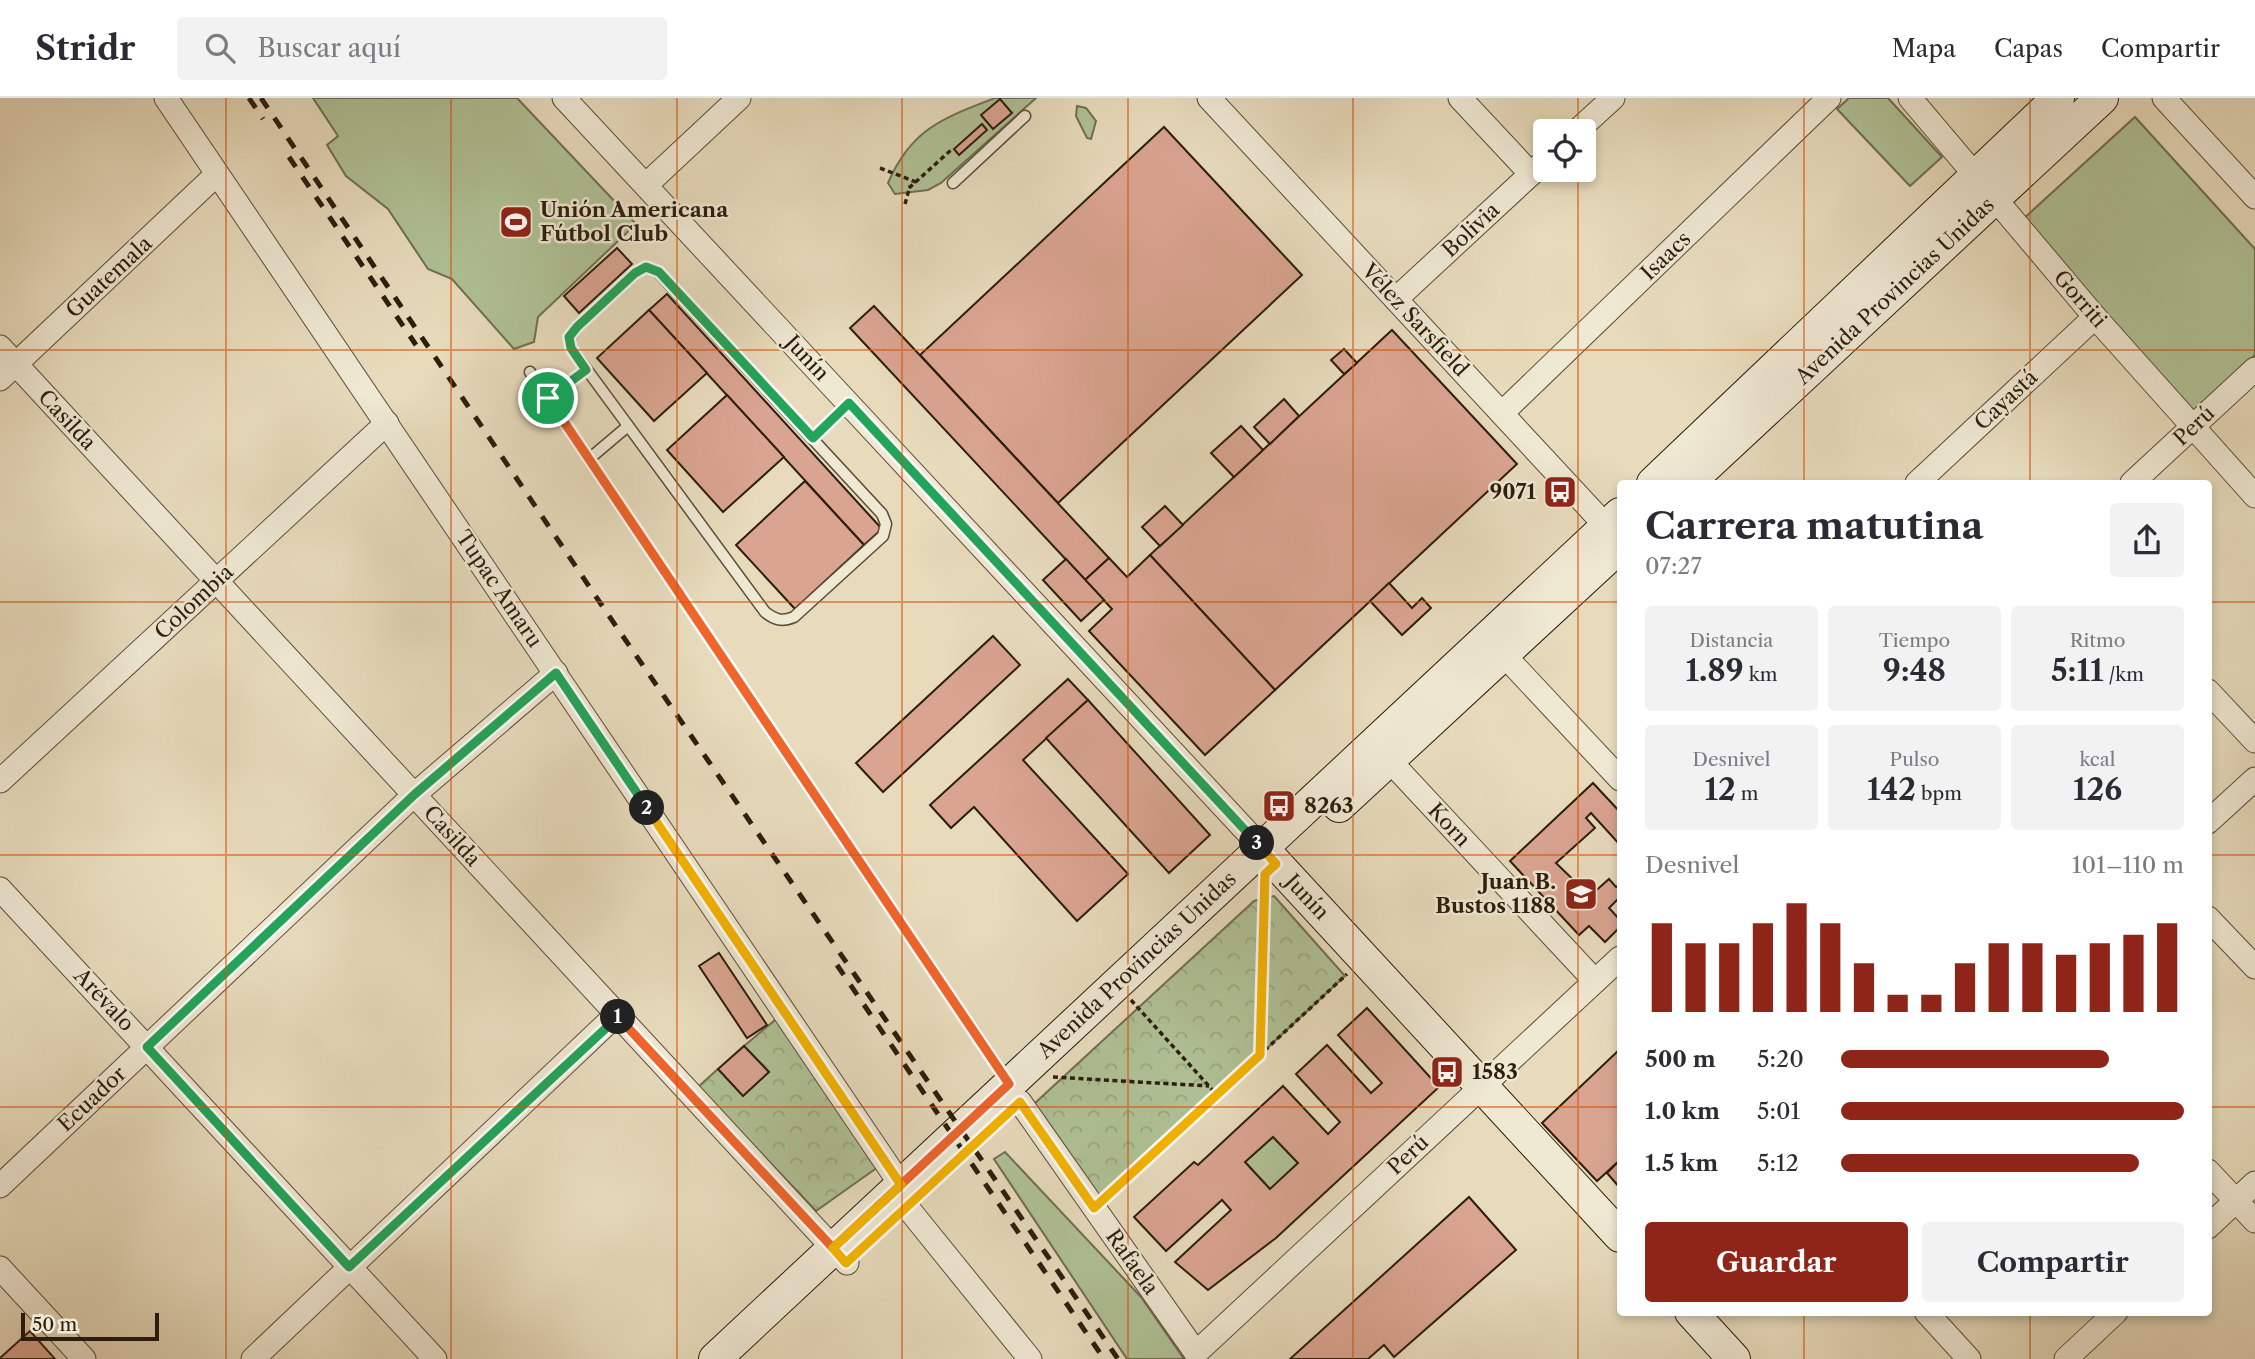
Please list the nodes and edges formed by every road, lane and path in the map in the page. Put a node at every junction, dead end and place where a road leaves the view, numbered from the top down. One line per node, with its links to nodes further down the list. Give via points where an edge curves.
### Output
1 (166, 98): 18 (street, Tupac Amaru)
2 (564, 98): 21 (street, Junín)
3 (739, 98): 21 (street)
4 (1209, 98): 25 (street, Vélez Sarsfield)
5 (1460, 98): 15 (street)
6 (1613, 98): 13 (street)
7 (1829, 98): 34 (street, Isaacs)
8 (1910, 98): 22 (street, Gorriti)
9 (2058, 98): 22 (main road, Avenida Provincias Unidas)
10 (2102, 98): 22 (main road, Avenida Provincias Unidas)
11 (2164, 98): 23 (street)
12 (1025, 116): 20 (lane)
13 (1590, 119)
14 (951, 149): 19 (path)
15 (1533, 164)
16 (880, 168): 19 (path)
17 (1533, 173): 25 (street, Bolivia)
18 (217, 174): 30 (street, Guatemala); 35 (street, Tupac Amaru)
19 (914, 181): 24 (path)
20 (953, 183)
21 (646, 185): 33 (street, Junín)
22 (1986, 187): 26 (street, Gorriti); 40 (main road, Avenida Provincias Unidas); 41 (main road, Avenida Provincias Unidas)
23 (2255, 197)
24 (905, 204)
25 (1396, 299): 34 (street, Vélez Sarsfield)
26 (2095, 317): 37 (street, Gorriti); 42 (street, Cayastá)
27 (0, 347): 30 (street, Casilda)
28 (2255, 369): 37 (street, Perú)
29 (586, 370): 32 (lane); 36 (lane); 38 (lane, via 569,337 646,267 659,272)
30 (8, 372): 46 (street, Casilda)
31 (530, 372): 32 (lane, Rafaela)
32 (548, 398): 39 (lane, Rafaela)
33 (849, 403): 38 (lane); 57 (street, Junín)
34 (1502, 413): 45 (street, Vélez Sarsfield)
35 (387, 423): 46 (street, Colombia); 48 (street, Tupac Amaru)
36 (628, 426): 38 (lane, via 775,620 794,617 883,536 886,524); 39 (lane)
37 (2191, 428): 43 (street, Perú); 44 (street, Gorriti)
38 (813, 438)
39 (589, 458): 71 (lane, Rafaela)
40 (1656, 480)
41 (1691, 480)
42 (1920, 480)
43 (2135, 480)
44 (2255, 496)
45 (1617, 532): 47 (main road, Avenida Provincias Unidas); 57 (main road, Avenida Provincias Unidas)
46 (216, 581): 54 (street, Colombia); 55 (street, Casilda)
47 (1503, 654): 51 (main road, Avenida Provincias Unidas); 52 (street)
48 (556, 673): 55 (street, Ecuador); 76 (street, Tupac Amaru)
49 (2212, 695): 50 (street)
50 (2255, 741)
51 (1388, 761): 57 (main road, Avenida Provincias Unidas); 63 (street, Korn)
52 (1617, 776)
53 (2255, 779): 56 (street)
54 (0, 780)
55 (415, 794): 65 (street, Casilda); 66 (street, Ecuador)
56 (2212, 818)
57 (1268, 862): 60 (main road, Junín); 64 (main road, Avenida Provincias Unidas); 67 (path); 71 (main road, Avenida Provincias Unidas)
58 (0, 889): 66 (street, Arévalo)
59 (2212, 922): 62 (street)
60 (1364, 958): 67 (path); 70 (main road, Junín)
61 (1617, 961): 63 (street, Perú)
62 (2255, 968)
63 (1595, 981): 70 (street, Perú)
64 (1130, 999): 68 (main road, Avenida Provincias Unidas); 69 (path)
65 (616, 1015): 82 (street, Casilda); 83 (street)
66 (147, 1047): 75 (street, Ecuador); 83 (street, Arévalo)
67 (1260, 1055): 72 (path)
68 (1048, 1076): 69 (path); 71 (main road, Avenida Provincias Unidas)
69 (1209, 1086): 72 (path)
70 (1482, 1086): 81 (main road, Junín); 88 (street, Perú)
71 (1015, 1093): 76 (main road, Avenida Provincias Unidas); 78 (street, Rafaela)
72 (1217, 1095): 78 (path)
73 (2212, 1175): 77 (street)
74 (2255, 1183): 77 (street)
75 (0, 1186)
76 (904, 1196): 82 (main road, Avenida Provincias Unidas); 94 (street, Tupac Amaru)
77 (2236, 1201): 79 (street); 80 (street)
78 (1094, 1208): 88 (street, Rafaela)
79 (2255, 1221)
80 (2212, 1223)
81 (1617, 1233)
82 (840, 1256): 92 (main road, Avenida Provincias Unidas); 93 (main road, Avenida Provincias Unidas)
83 (349, 1267): 90 (street); 91 (street, Arévalo)
84 (0, 1268): 89 (street)
85 (1695, 1316): 95 (main road)
86 (1930, 1316): 96 (street)
87 (2112, 1316): 97 (street)
88 (1196, 1353)
89 (84, 1359)
90 (253, 1359)
91 (435, 1359)
92 (715, 1359)
93 (743, 1359)
94 (1030, 1359)
95 (1734, 1359)
96 (1969, 1359)
97 (2066, 1359)

